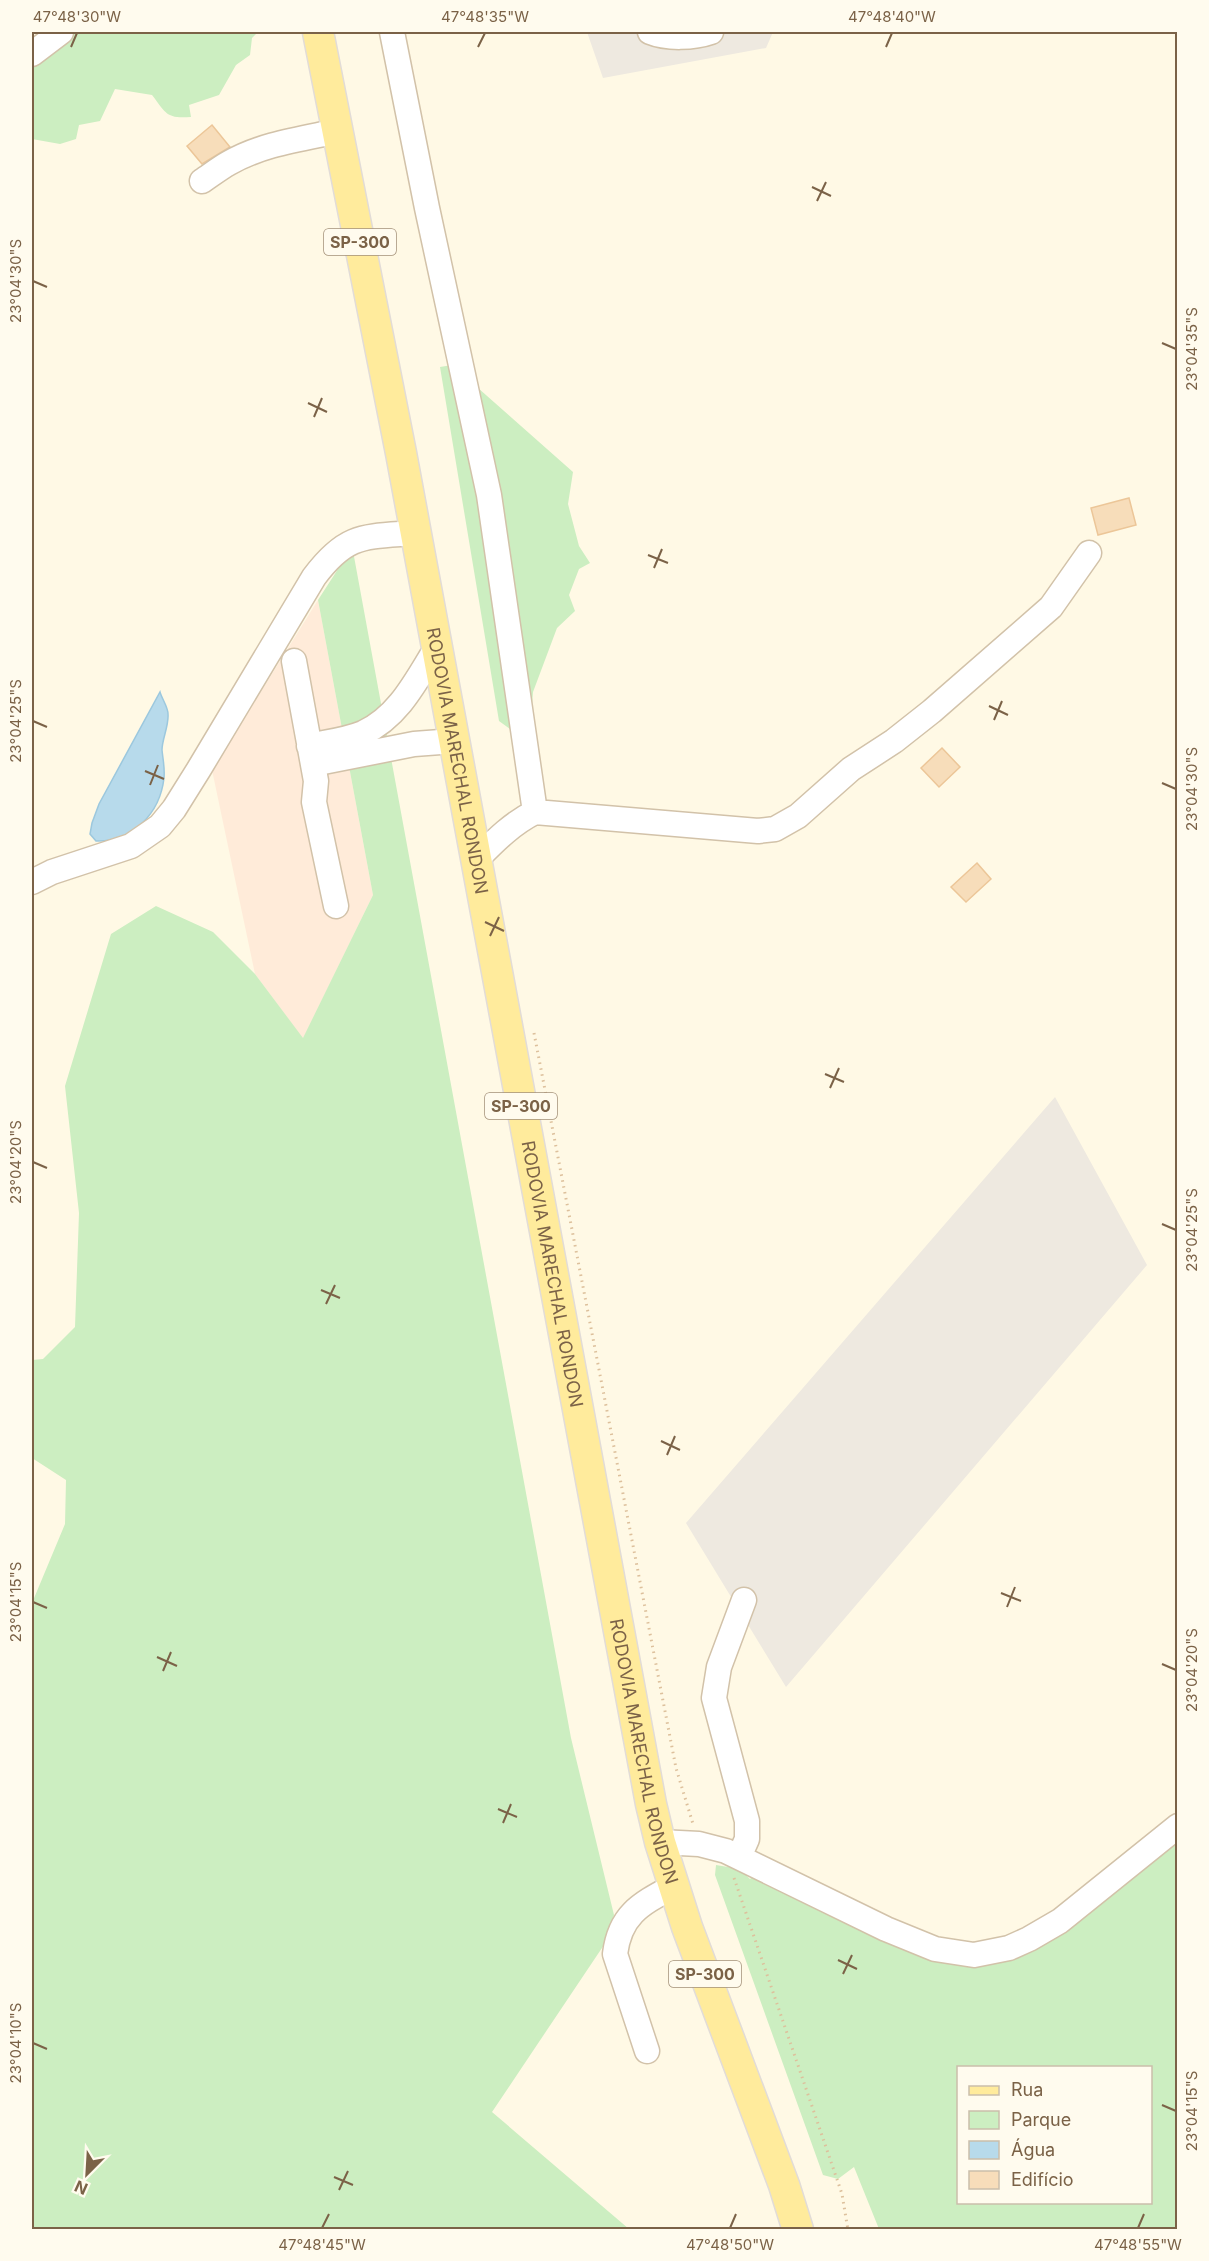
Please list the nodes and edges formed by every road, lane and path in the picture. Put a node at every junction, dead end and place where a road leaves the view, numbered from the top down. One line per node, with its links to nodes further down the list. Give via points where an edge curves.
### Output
1 (61, 32): 6 (street)
2 (318, 32): 7 (main road, RODOVIA MARECHAL RONDON / SP-300)
3 (392, 32): 17 (street, via 489,495)
4 (650, 32): 5 (street, via 688,36)
5 (711, 32)
6 (32, 54)
7 (338, 131): 8 (street, via 250,153); 9 (main road, RODOVIA MARECHAL RONDON / SP-300)
8 (202, 181)
9 (416, 533): 11 (main road, RODOVIA MARECHAL RONDON / SP-300); 19 (street, via 351,542 326,561 193,779 160,826 131,846)
10 (1089, 553): 17 (street, via 1061,595 1029,627 932,711 851,769 809,808 775,829 698,827)
11 (437, 647): 13 (street, via 400,705); 14 (main road, RODOVIA MARECHAL RONDON / SP-300)
12 (294, 661): 16 (street)
13 (374, 728): 15 (street); 16 (street)
14 (454, 741): 15 (street); 18 (main road, RODOVIA MARECHAL RONDON / SP-300)
15 (378, 752): 16 (street)
16 (311, 755): 20 (street, via 316,781 314,802)
17 (535, 812): 18 (street, via 520,819)
18 (476, 860): 24 (main road, RODOVIA MARECHAL RONDON / SP-300, via 641,1758)
19 (32, 882)
20 (336, 906)
21 (533, 1028): 25 (path, via 676,1768)
22 (744, 1600): 26 (street, via 719,1667 714,1698 747,1821 747,1839)
23 (1178, 1826): 26 (street, via 1060,1921 1009,1948 974,1955 934,1949 912,1940)
24 (660, 1842): 25 (street); 27 (main road, RODOVIA MARECHAL RONDON / SP-300)
25 (699, 1844): 26 (street)
26 (732, 1854): 32 (path, via 842,2194)
27 (674, 1886): 28 (street, via 633,1911 616,1941 615,1954); 29 (main road, RODOVIA MARECHAL RONDON / SP-300)
28 (646, 2051)
29 (784, 2185): 30 (main road, RODOVIA MARECHAL RONDON / SP-300); 31 (main road, RODOVIA MARECHAL RONDON / SP-300)
30 (798, 2229)
31 (809, 2229)
32 (848, 2229)

